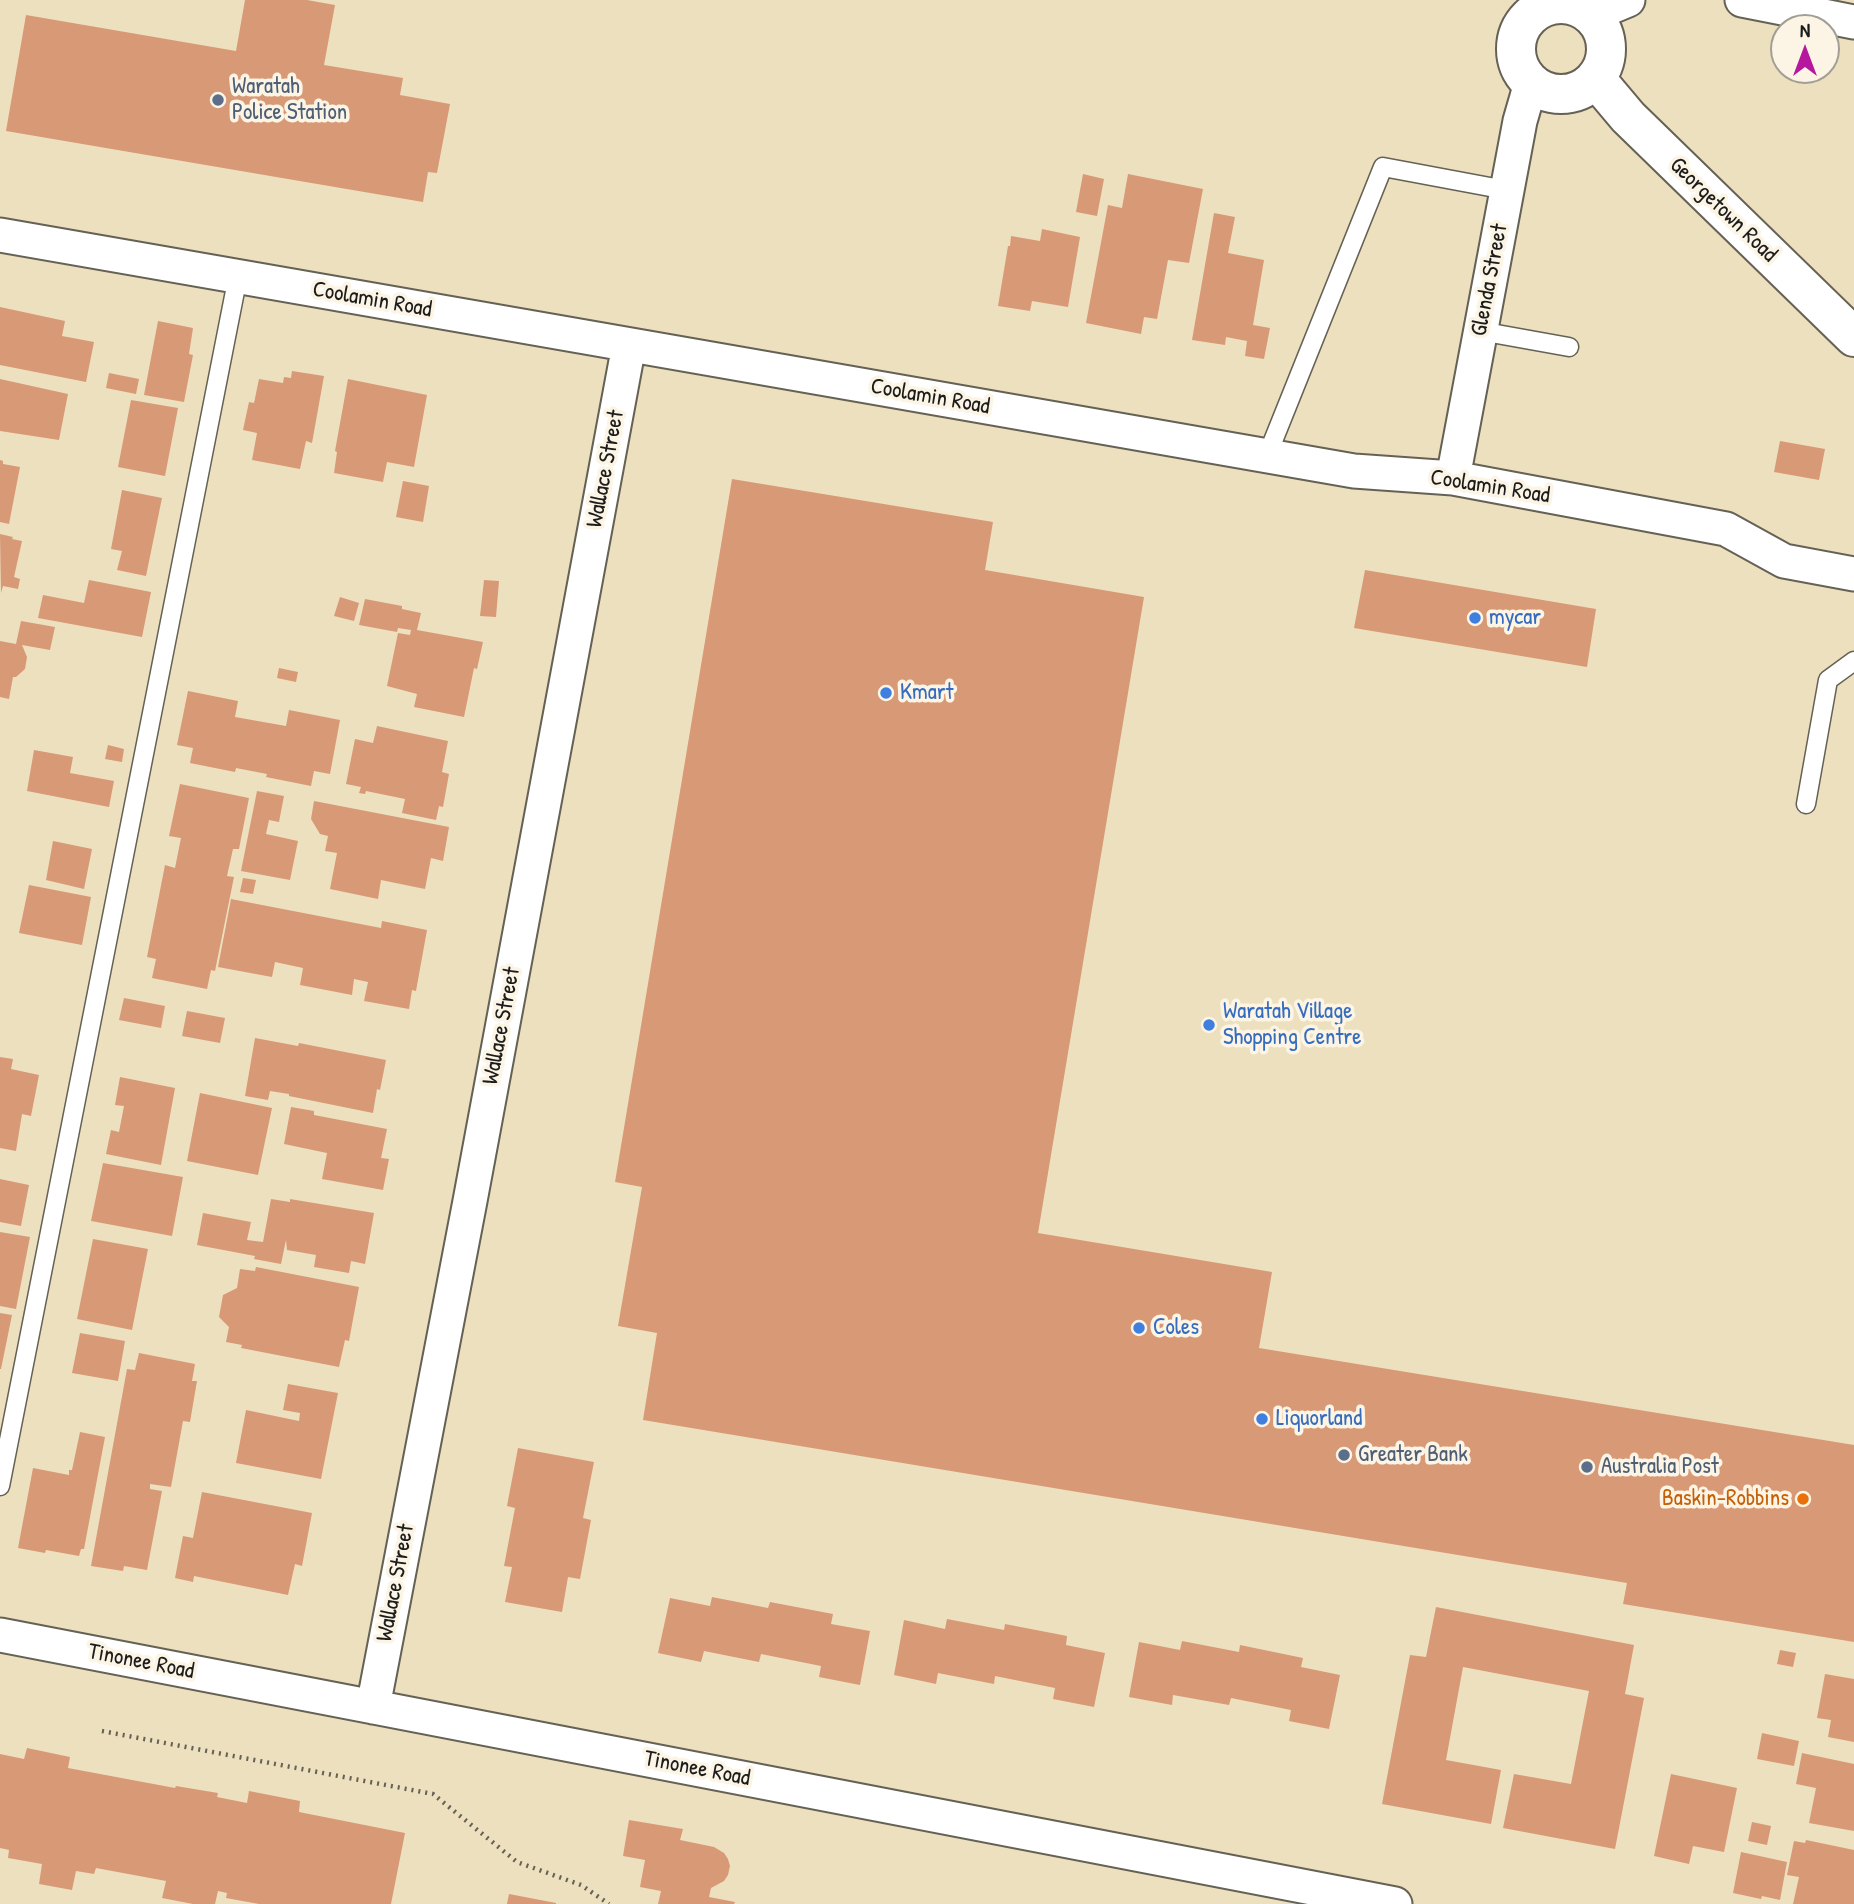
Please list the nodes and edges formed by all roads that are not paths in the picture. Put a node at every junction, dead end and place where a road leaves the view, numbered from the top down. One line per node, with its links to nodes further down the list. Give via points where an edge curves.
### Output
1 (1628, 0): 4 (street)
2 (1742, 0): 5 (street)
3 (1517, 9): 4 (street, via 1568,4); 7 (street, via 1522,26 1516,45 1519,66)
4 (1592, 15): 6 (street, via 1607,47)
5 (1854, 22)
6 (1595, 79): 7 (street, via 1587,87 1564,94); 12 (street, Georgetown Road, via 1628,117)
7 (1531, 83): 8 (street, Glenda Street)
8 (1506, 190): 11 (street, Glenda Street); 15 (lane, via 1383,167)
9 (0, 235): 10 (street, Coolamin Road)
10 (238, 276): 13 (street, Coolamin Road); 20 (lane)
11 (1480, 331): 14 (lane); 16 (street, Glenda Street)
12 (1854, 337)
13 (629, 345): 15 (street, Coolamin Road); 22 (street, Wallace Street)
14 (1569, 347)
15 (1268, 456): 16 (street, Coolamin Road, via 1354,471)
16 (1453, 478): 17 (street, Coolamin Road, via 1726,529 1784,561)
17 (1854, 574)
18 (1854, 661): 19 (lane, via 1828,680)
19 (1806, 804)
20 (0, 1486)
21 (0, 1635): 22 (street, Tinonee Road)
22 (373, 1707): 23 (street, Tinonee Road)
23 (1395, 1904)

